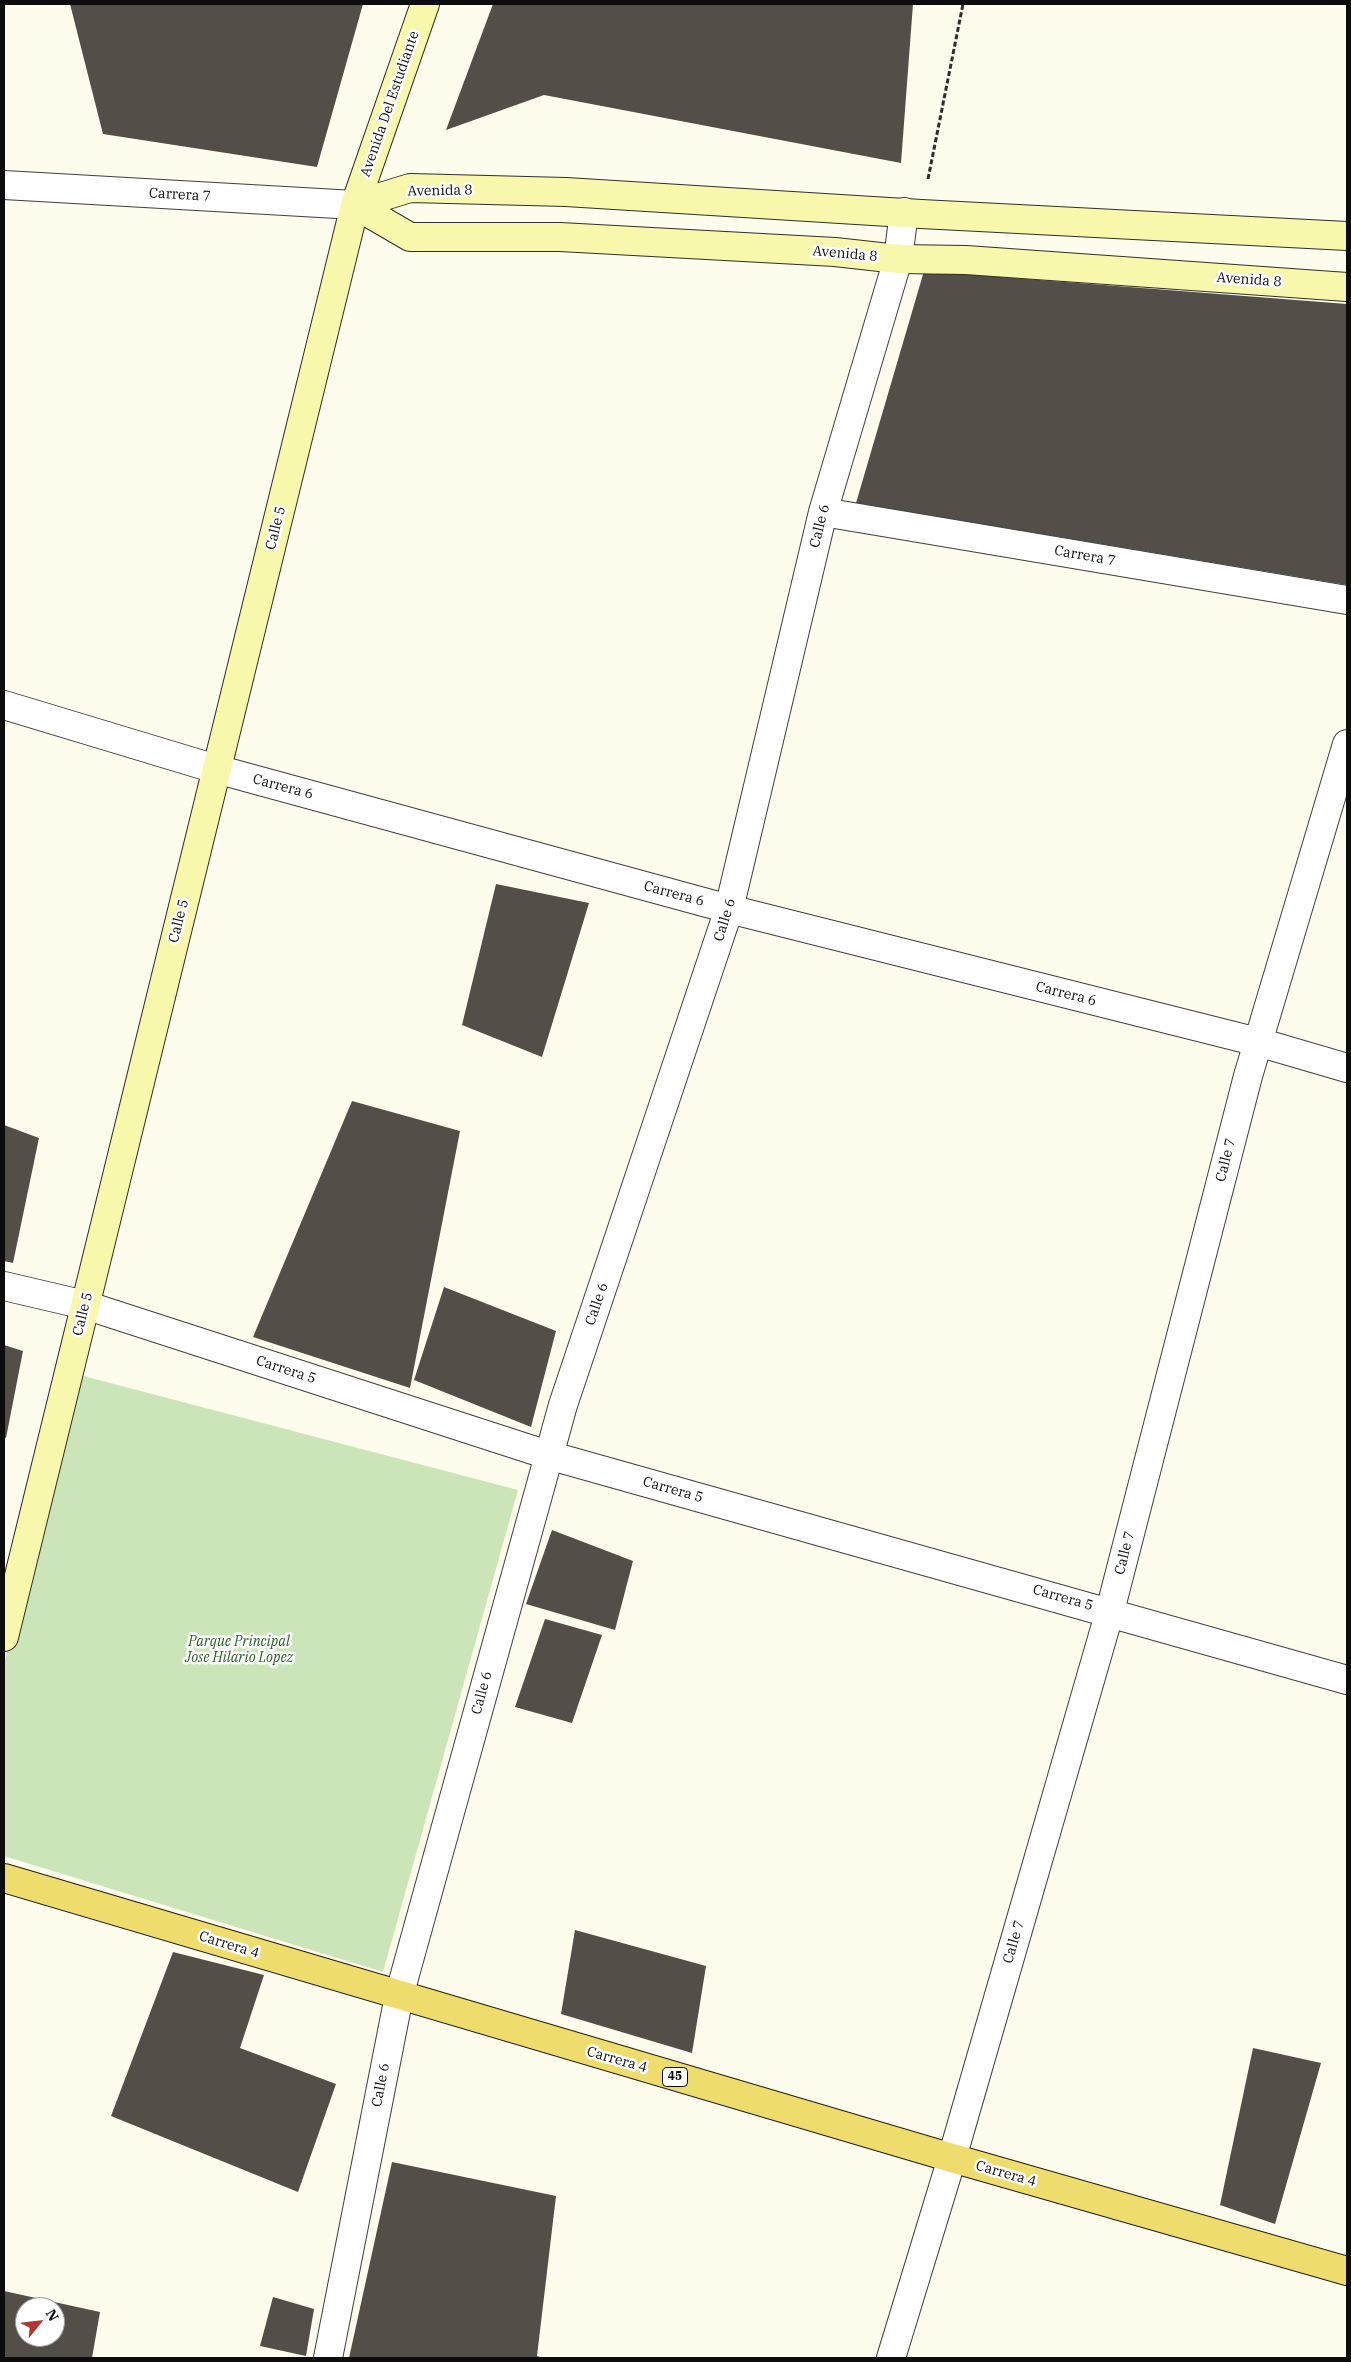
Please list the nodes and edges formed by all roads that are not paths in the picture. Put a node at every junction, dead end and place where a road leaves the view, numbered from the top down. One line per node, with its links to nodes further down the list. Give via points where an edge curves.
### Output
1 (425, 4): 3 (main road, Avenida Del Estudiante)
2 (4, 185): 3 (street, Carrera 7)
3 (355, 205): 4 (main road, Avenida 8, via 410,188 566,192); 6 (main road, Avenida 8, via 410,236 560,237 835,252); 12 (main road, Calle 5)
4 (912, 213): 5 (main road, Avenida 8); 6 (street, Calle 6)
5 (1347, 236)
6 (898, 259): 7 (main road, Avenida 8, via 966,260); 8 (street, Calle 6)
7 (1347, 287)
8 (823, 512): 9 (street, Carrera 7); 13 (street, Calle 6)
9 (1347, 600)
10 (4, 705): 12 (street, Carrera 6)
11 (1347, 744): 14 (street, Calle 7)
12 (216, 769): 13 (street, Carrera 6); 17 (main road, Calle 5)
13 (729, 909): 14 (street, Carrera 6); 18 (street, Calle 6)
14 (1258, 1042): 15 (street, Carrera 6); 19 (street, Calle 7)
15 (1347, 1068)
16 (4, 1286): 17 (street, Carrera 5)
17 (85, 1304): 18 (street, Carrera 5); 20 (main road, Calle 5)
18 (548, 1455): 19 (street, Carrera 5); 23 (street, Calle 6)
19 (1110, 1611): 21 (street, Carrera 5); 24 (street, Calle 7)
20 (4, 1637)
21 (1347, 1680)
22 (4, 1878): 23 (main road, Carrera 4 / 45)
23 (399, 1996): 24 (main road, Carrera 4 / 45); 26 (street, Calle 6)
24 (952, 2158): 25 (main road, Carrera 4 / 45); 27 (street, Calle 7)
25 (1347, 2271)
26 (328, 2358)
27 (891, 2358)

